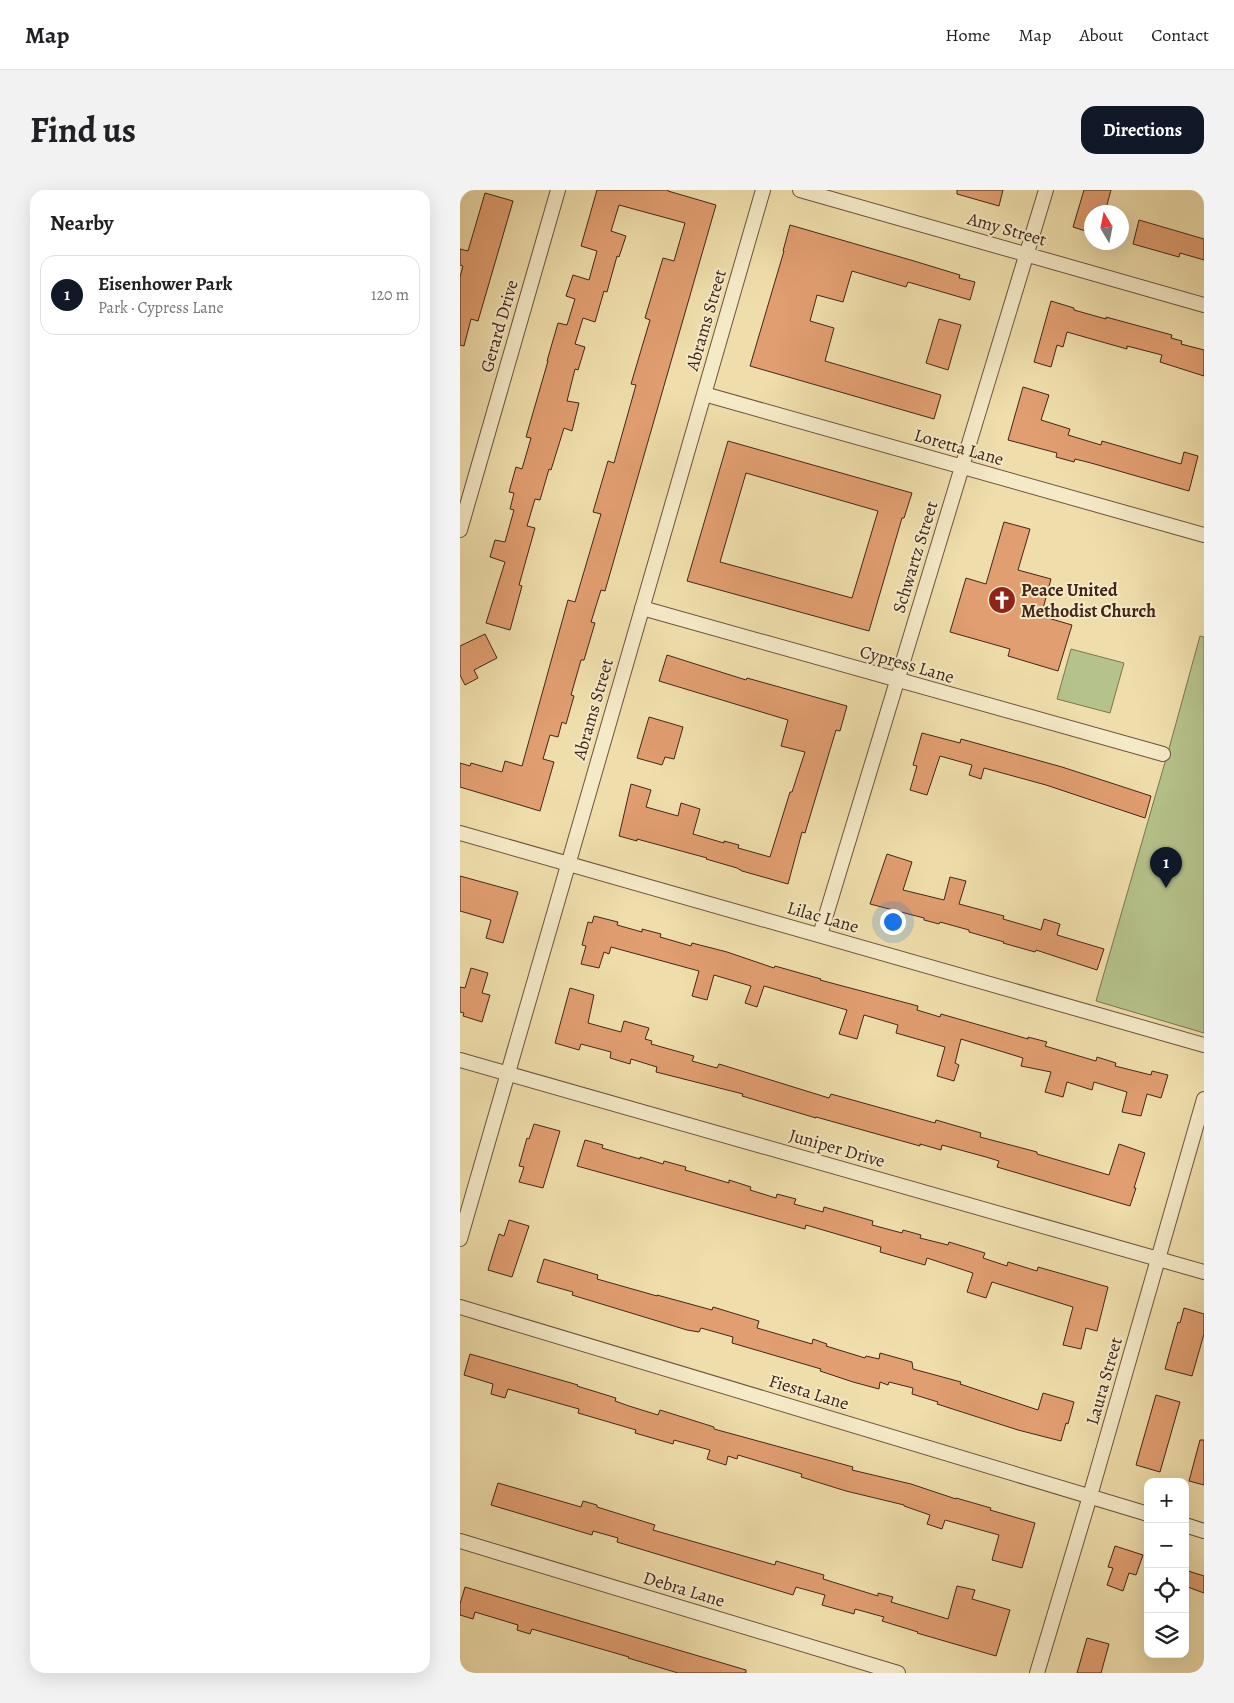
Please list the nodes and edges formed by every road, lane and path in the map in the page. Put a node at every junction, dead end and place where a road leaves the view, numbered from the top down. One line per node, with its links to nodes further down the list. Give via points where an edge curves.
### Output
1 (558, 190): 9 (street, Gerard Drive)
2 (763, 190): 7 (street, Abrams Street)
3 (800, 190): 5 (street, Amy Street)
4 (1046, 190): 5 (street, Schwartz Street)
5 (1026, 254): 6 (street, Amy Street); 8 (street, Schwartz Street)
6 (1204, 305)
7 (704, 394): 8 (street, Loretta Lane); 11 (street, Abrams Street)
8 (962, 468): 10 (street, Loretta Lane); 12 (street, Schwartz Street)
9 (460, 530)
10 (1204, 535)
11 (642, 608): 12 (street, Cypress Lane); 15 (street, Abrams Street)
12 (897, 681): 13 (street, Cypress Lane); 16 (street, Schwartz Street)
13 (1163, 754)
14 (460, 833): 15 (street, Lilac Lane)
15 (568, 864): 16 (street, Lilac Lane); 19 (street, Abrams Street)
16 (820, 936): 17 (street, Lilac Lane)
17 (1204, 1045)
18 (460, 1060): 19 (street, Juniper Drive)
19 (507, 1074): 21 (street, Abrams Street); 22 (street, Juniper Drive)
20 (1204, 1099): 22 (street, Laura Street)
21 (460, 1239)
22 (1158, 1259): 23 (street, Juniper Drive); 25 (street, Laura Street)
23 (1204, 1272)
24 (460, 1307): 25 (street, Fiesta Lane)
25 (1090, 1496): 26 (street, Fiesta Lane); 31 (street, Laura Street)
26 (1144, 1513)
27 (1189, 1526): 28 (street)
28 (1204, 1531)
29 (460, 1541): 30 (street, Debra Lane)
30 (898, 1673)
31 (1037, 1673)

